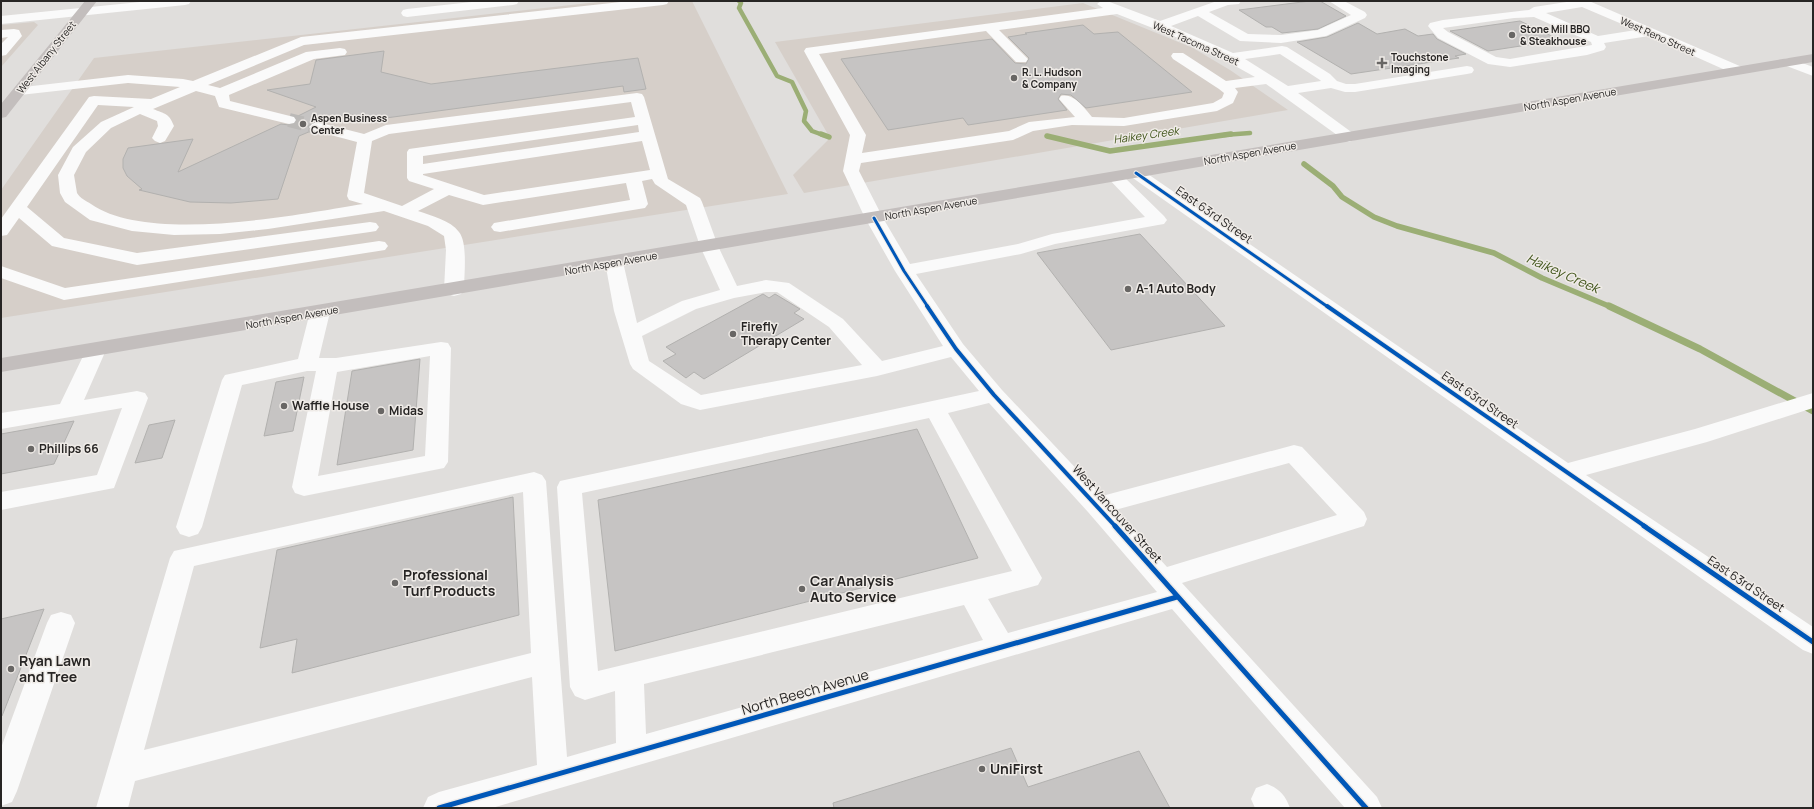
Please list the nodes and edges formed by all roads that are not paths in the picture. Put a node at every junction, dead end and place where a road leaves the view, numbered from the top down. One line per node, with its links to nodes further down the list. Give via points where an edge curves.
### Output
1 (185, 1): 10 (street)
2 (512, 1): 9 (street)
3 (662, 1): 18 (street)
4 (1095, 1): 12 (street, West Tacoma Street)
5 (1235, 1): 13 (street)
6 (1335, 1): 13 (street, via 1360,15 1321,33 1281,39 1245,38)
7 (1581, 2): 14 (street, via 1540,9 1534,11); 20 (street, West Reno Street)
8 (23, 4): 15 (street)
9 (464, 4): 11 (street)
10 (87, 6): 15 (street); 40 (main road, West Albany Street)
11 (408, 7): 18 (street)
12 (1118, 10): 16 (street, West Tacoma Street); 17 (street)
13 (1199, 12): 16 (street)
14 (1536, 13): 22 (street); 22 (street, via 1434,26 1443,35 1493,61 1510,63 1587,51 1599,47)
15 (1, 18)
16 (1159, 26): 27 (street, West Tacoma Street)
17 (989, 27): 28 (street); 52 (street, West Vancouver Street, via 811,51 858,135)
18 (405, 29): 19 (street)
19 (374, 32): 23 (street); 36 (street, via 301,41)
20 (1650, 32): 22 (street); 32 (street, West Reno Street)
21 (1, 34): 25 (street, via 14,33 16,36)
22 (1597, 40)
23 (371, 48)
24 (356, 50): 39 (street, via 311,55)
25 (1, 52)
26 (1178, 56): 37 (street)
27 (1231, 57): 34 (street, West Tacoma Street); 35 (street, via 1282,50 1326,77)
28 (1021, 58)
29 (1813, 58): 30 (main road, North Aspen Avenue)
30 (1789, 62): 32 (main road, North Aspen Avenue); 33 (street)
31 (1467, 70): 35 (street, via 1355,88)
32 (1737, 70): 49 (main road, North Aspen Avenue)
33 (1813, 72)
34 (1268, 80): 37 (street); 38 (street, West Tacoma Street)
35 (1332, 84): 38 (street)
36 (194, 86): 39 (street); 40 (street, via 128,79); 42 (street)
37 (1224, 86): 46 (street, via 1231,92 1228,100 1218,107 1124,122)
38 (1285, 91): 49 (street, West Tacoma Street)
39 (221, 93): 44 (street, via 224,104)
40 (11, 97): 43 (main road, West Albany Street)
41 (1066, 99): 46 (street)
42 (147, 106): 50 (street, via 163,118 166,126); 59 (street, via 106,125 79,150 66,175 70,197 93,215 127,225 177,231 229,229); 60 (street, via 94,100)
43 (1, 114)
44 (289, 120)
45 (644, 120): 48 (street); 51 (street, via 638,97 386,130); 53 (street, via 415,152)
46 (1088, 121): 52 (street, via 1029,127 1013,135)
47 (318, 127): 51 (street)
48 (648, 136): 53 (street); 54 (street)
49 (1349, 137): 55 (main road, North Aspen Avenue)
50 (160, 138)
51 (365, 139): 59 (street, via 355,196)
52 (853, 160): 62 (street, West Vancouver Street, via 851,171)
53 (415, 170): 58 (street, via 415,178)
54 (659, 173): 56 (street); 67 (street, via 661,181 694,202)
55 (1136, 173): 57 (main road, North Aspen Avenue); 85 (street, East 63rd Street)
56 (633, 177): 58 (street, via 482,200); 64 (street, via 639,204)
57 (1115, 177): 62 (main road, North Aspen Avenue); 69 (street, via 1158,220 1052,239 1021,249)
58 (447, 189): 61 (street)
59 (385, 206): 61 (street)
60 (17, 207): 63 (street, via 58,242 137,260); 65 (street)
61 (404, 212): 71 (street, via 434,222 452,234 456,250)
62 (874, 218): 67 (main road, North Aspen Avenue); 69 (street, West Vancouver Street)
63 (370, 227)
64 (500, 227)
65 (1, 231)
66 (379, 246): 70 (street, via 64,294)
67 (708, 246): 68 (main road, North Aspen Avenue); 72 (street)
68 (614, 262): 71 (main road, North Aspen Avenue); 74 (street)
69 (904, 271): 75 (street, West Vancouver Street)
70 (1, 272)
71 (454, 290): 73 (main road, North Aspen Avenue)
72 (731, 293): 74 (street, via 689,305); 77 (street, via 766,286 782,287 836,323)
73 (320, 312): 76 (main road, North Aspen Avenue); 78 (street)
74 (630, 334): 77 (street, via 640,364 689,399 700,403)
75 (952, 344): 77 (street); 80 (street, West Vancouver Street)
76 (96, 350): 79 (main road, North Aspen Avenue); 83 (street)
77 (872, 363)
78 (317, 364): 78 (street, via 336,365 441,348 436,462 304,487); 88 (street, via 233,380)
79 (1, 365)
80 (994, 395): 82 (street); 87 (street, West Vancouver Street)
81 (1813, 400): 85 (street, via 1699,436)
82 (935, 409): 90 (street, via 1029,578); 95 (street, via 569,487 585,687)
83 (68, 410): 84 (street); 86 (street, via 137,398 106,482)
84 (1, 421)
85 (1565, 472): 92 (street, East 63rd Street)
86 (1, 501)
87 (1097, 506): 89 (street, West Vancouver Street); 89 (street, North Beech Avenue, via 1294,453 1355,520)
88 (189, 527)
89 (1169, 588): 93 (street, North Beech Avenue); 102 (street, West Vancouver Street)
90 (971, 592): 93 (street); 95 (street)
91 (61, 623): 99 (street)
92 (1813, 642)
93 (1001, 648): 96 (street, North Beech Avenue)
94 (546, 661): 97 (street); 97 (street, via 534,481 183,558); 98 (street)
95 (629, 675): 96 (street)
96 (632, 753): 98 (street, North Beech Avenue)
97 (123, 770): 100 (street)
98 (554, 775): 101 (street, North Beech Avenue)
99 (1, 791)
100 (112, 808)
101 (439, 808)
102 (1366, 808)

